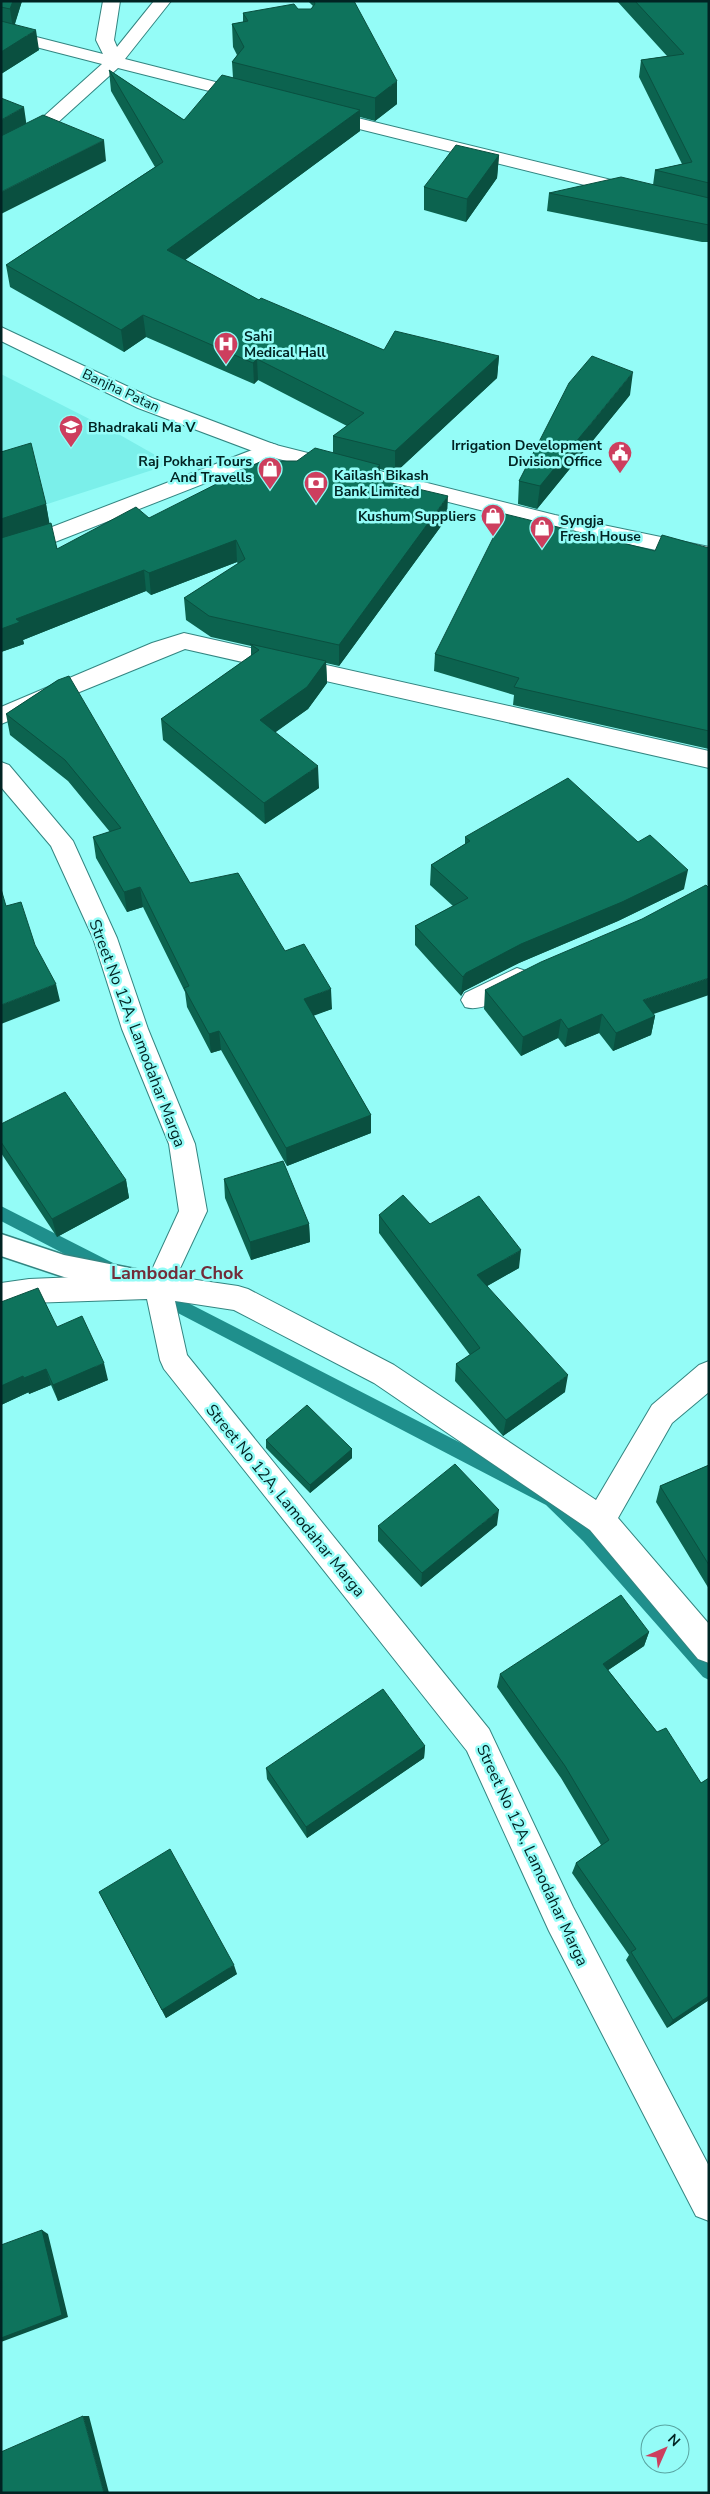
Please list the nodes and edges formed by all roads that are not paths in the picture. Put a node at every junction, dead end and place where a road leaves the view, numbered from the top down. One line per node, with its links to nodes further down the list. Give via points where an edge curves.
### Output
1 (112, 1): 4 (street, via 105,40)
2 (163, 1): 4 (street)
3 (1, 33): 4 (street)
4 (115, 61): 5 (street); 7 (street, via 38,131)
5 (266, 100)
6 (304, 110): 8 (street)
7 (1, 151)
8 (654, 196)
9 (1, 332): 10 (street, Banjha Patan, via 145,403)
10 (270, 450): 11 (street); 12 (street, Banjha Patan, via 555,522)
11 (1, 552)
12 (709, 554)
13 (1, 716): 14 (street, via 184,641)
14 (709, 760)
15 (1, 771): 19 (street, Street No 12A, Lamodahar Marga, via 61,841 105,938 135,1029 182,1144 193,1211)
16 (537, 968): 17 (street)
17 (474, 1000)
18 (1, 1245): 19 (lane, via 64,1266)
19 (158, 1286): 20 (street); 22 (street, via 238,1298 384,1374); 24 (street, Street No 12A, Lamodahar Marga, via 174,1360 478,1740 561,1919)
20 (1, 1295)
21 (709, 1374): 22 (street, via 662,1414)
22 (601, 1520): 23 (street)
23 (709, 1648)
24 (709, 2203)

